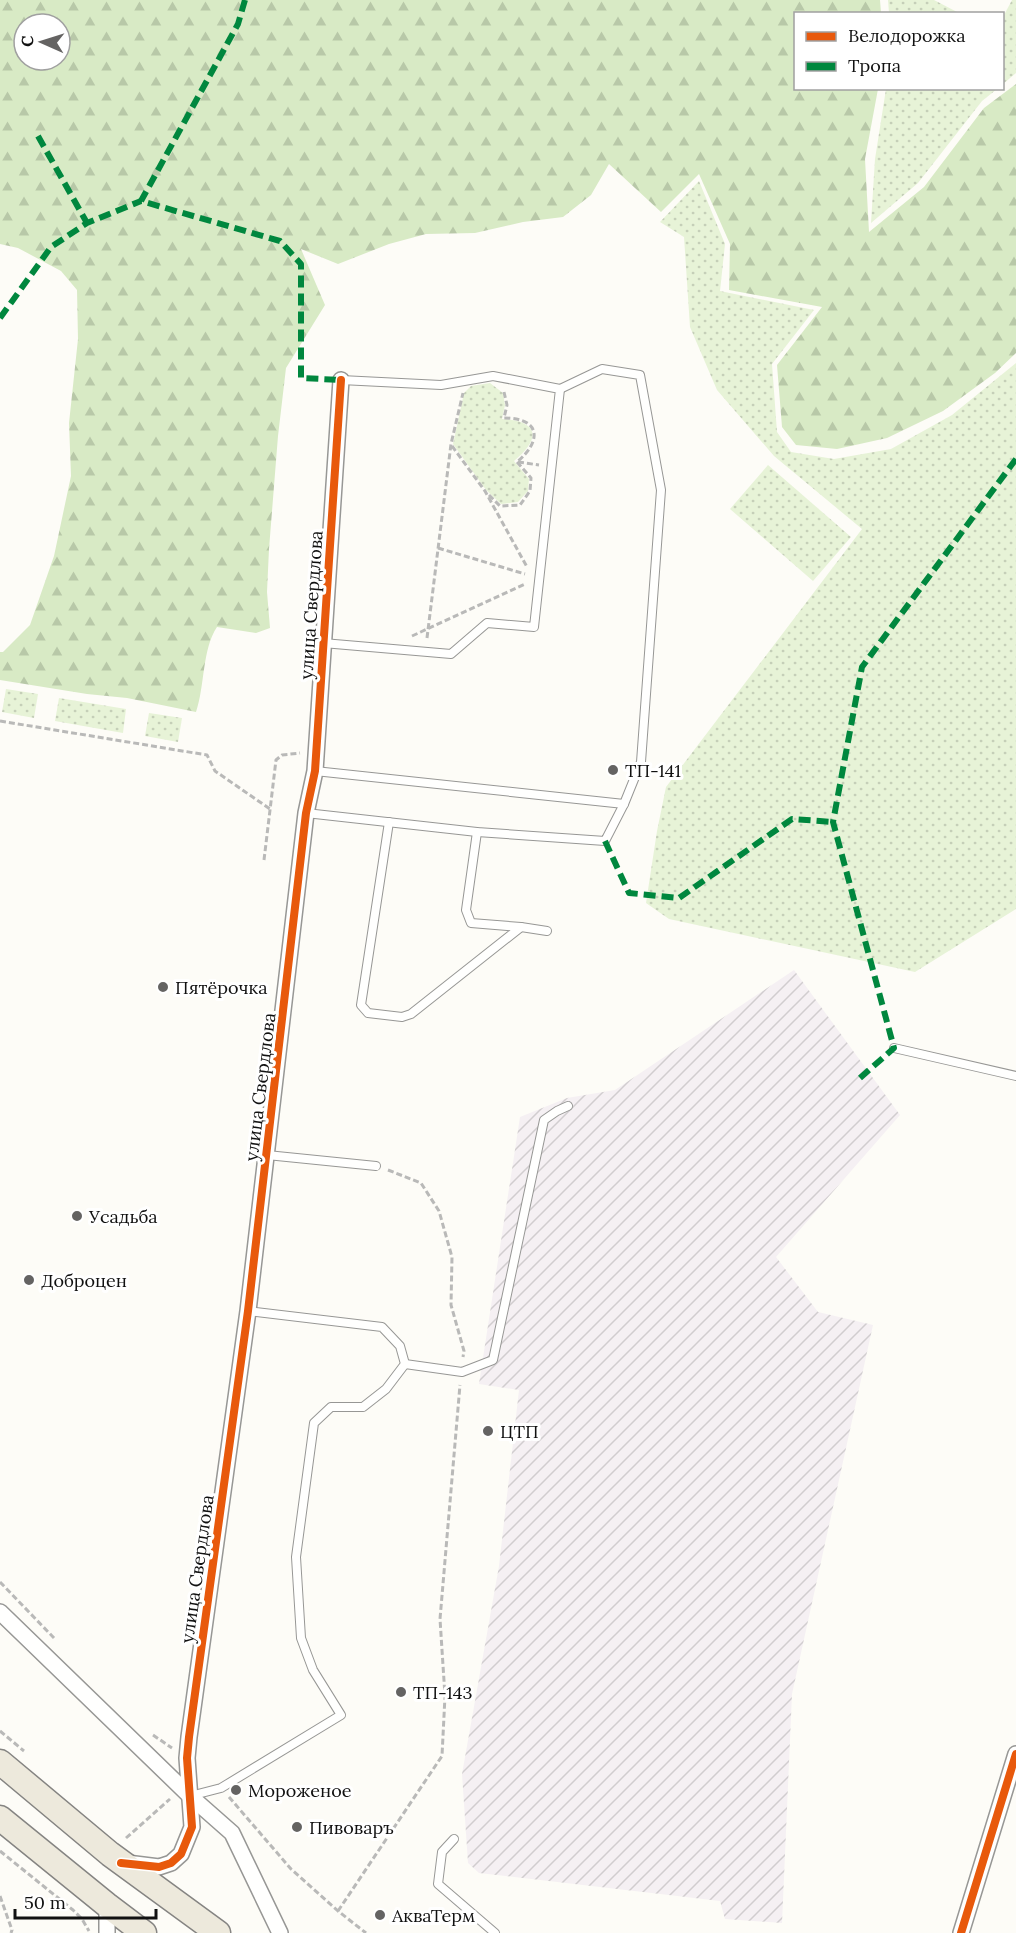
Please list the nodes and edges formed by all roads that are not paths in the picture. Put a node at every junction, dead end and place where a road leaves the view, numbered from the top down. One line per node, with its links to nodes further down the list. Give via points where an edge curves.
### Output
1 (341, 380): 2 (lane, via 441,385 493,376); 3 (street, улица Свердлова)
2 (560, 389): 3 (lane, via 534,627 487,623 451,654); 5 (lane, via 602,369 640,375 661,490 640,762)
3 (323, 643): 4 (street, улица Свердлова)
4 (315, 771): 5 (lane); 6 (street, улица Свердлова)
5 (624, 804): 8 (lane, via 604,841)
6 (306, 813): 7 (lane); 14 (street, улица Свердлова)
7 (389, 822): 8 (lane); 9 (lane, via 361,1005 368,1013 402,1017 411,1014)
8 (477, 832): 9 (lane, via 466,910 471,923)
9 (521, 927): 10 (lane)
10 (547, 931)
11 (894, 1048): 12 (lane)
12 (1016, 1076)
13 (568, 1106): 17 (lane, via 544,1120 493,1360 462,1372)
14 (267, 1155): 15 (lane); 16 (street, улица Свердлова)
15 (376, 1166)
16 (248, 1311): 17 (lane, via 382,1327 400,1346); 21 (street, улица Свердлова, via 187,1758)
17 (405, 1364): 21 (lane, via 386,1389 363,1407 331,1407 314,1423 296,1557 301,1638 313,1670 341,1715 221,1788)
18 (0, 1612): 21 (street)
19 (1016, 1754): 31 (street)
20 (0, 1761): 24 (main road)
21 (190, 1796): 24 (street, улица Свердлова, via 192,1827 181,1854 171,1863 159,1867); 29 (street, via 232,1833)
22 (0, 1818): 25 (main road)
23 (454, 1839): 30 (lane, via 442,1852 438,1884)
24 (123, 1851): 28 (main road)
25 (107, 1905): 26 (street); 27 (main road)
26 (107, 1933)
27 (144, 1933)
28 (218, 1933)
29 (280, 1933)
30 (495, 1933)
31 (962, 1933)

